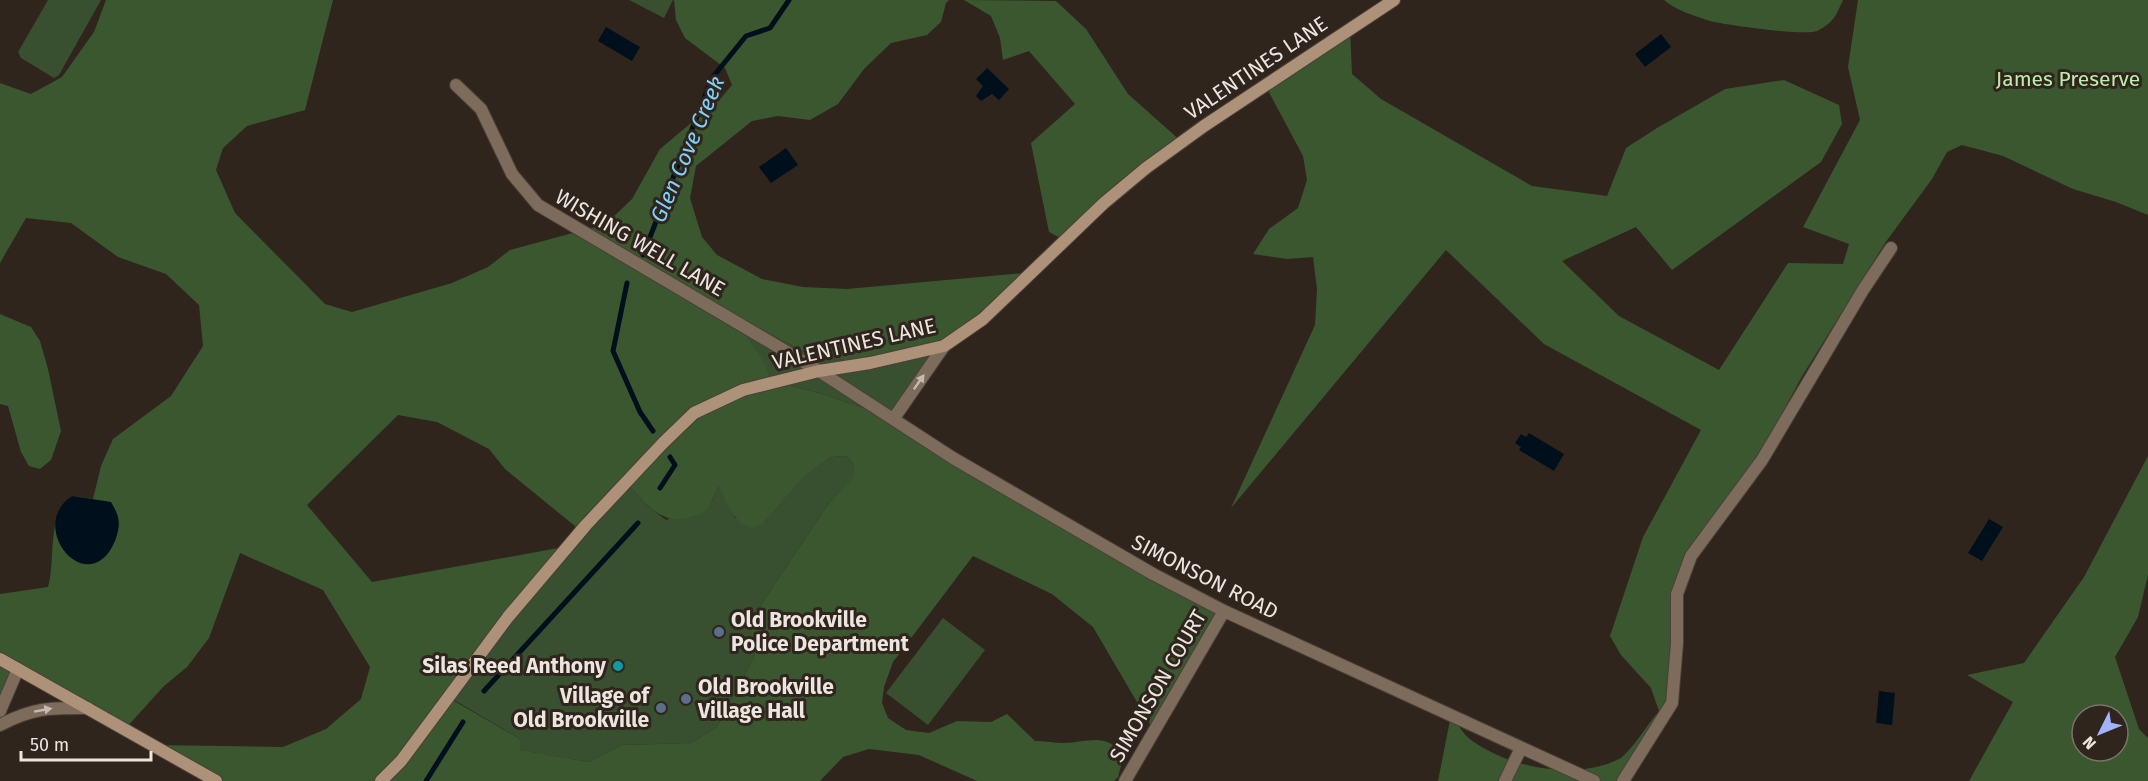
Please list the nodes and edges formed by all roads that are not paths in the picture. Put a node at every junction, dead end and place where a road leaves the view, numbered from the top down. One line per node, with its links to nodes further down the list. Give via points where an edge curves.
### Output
1 (1395, 0): 4 (street, VALENTINES LANE, via 1146,168 983,319)
2 (456, 85): 5 (street, WISHING WELL LANE, via 481,109 512,174 538,205)
3 (1891, 248): 19 (street, via 1761,460 1691,556 1677,594 1672,703)
4 (944, 346): 5 (street, VALENTINES LANE); 6 (street, one-way to 4)
5 (819, 371): 6 (street, SIMONSON ROAD); 15 (street, VALENTINES LANE, via 743,390 694,413 670,435 508,617 401,761)
6 (894, 418): 7 (street, SIMONSON ROAD, via 1062,522)
7 (1224, 611): 13 (street, SIMONSON ROAD); 16 (street, SIMONSON COURT)
8 (0, 659): 9 (street)
9 (18, 669): 10 (street); 11 (street)
10 (88, 708): 12 (street, one-way to 10, via 20,714 49,708); 14 (street)
11 (0, 711)
12 (0, 725)
13 (1521, 748): 17 (street); 18 (street, SIMONSON ROAD)
14 (216, 781)
15 (381, 781)
16 (1125, 781)
17 (1505, 781)
18 (1594, 781)
19 (1623, 781)

